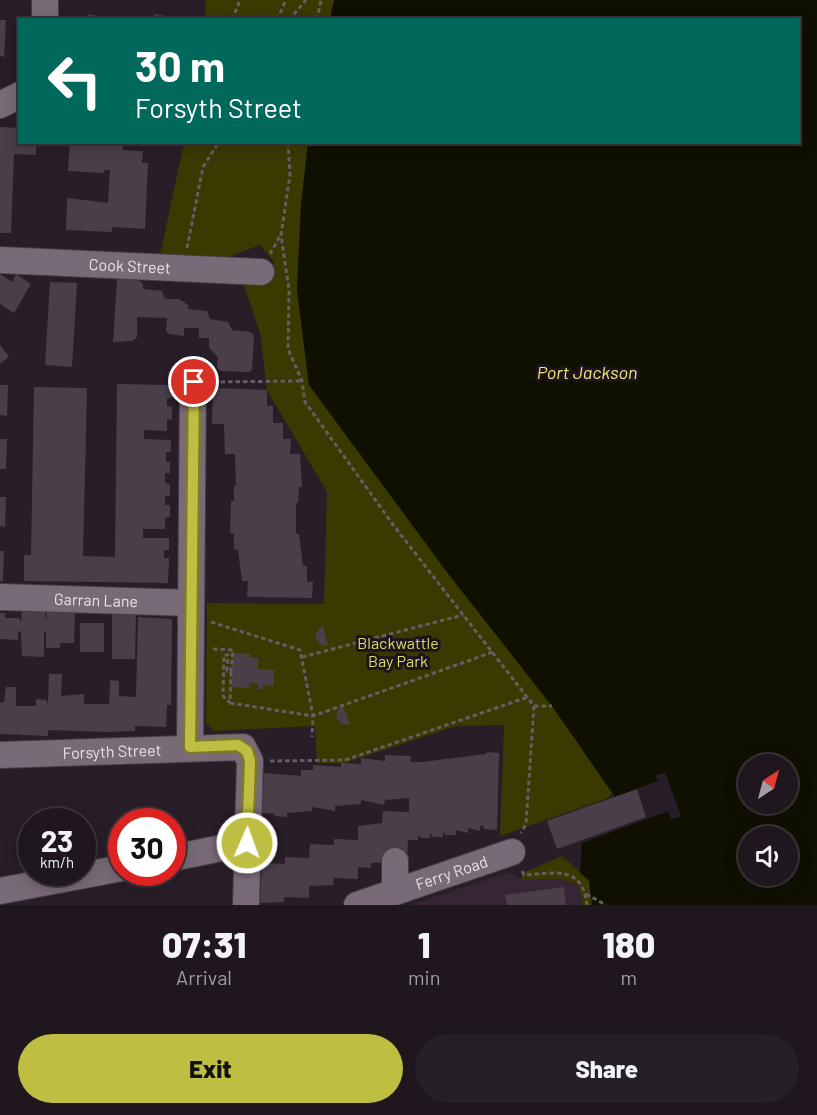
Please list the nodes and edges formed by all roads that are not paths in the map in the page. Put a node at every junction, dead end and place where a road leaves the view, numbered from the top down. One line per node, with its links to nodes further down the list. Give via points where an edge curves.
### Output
1 (45, 0): 2 (street)
2 (45, 18)
3 (18, 96): 4 (street)
4 (0, 105)
5 (0, 260): 6 (street, Cook Street)
6 (261, 272)
7 (194, 382): 9 (street)
8 (0, 597): 9 (street, Garran Lane)
9 (191, 612): 10 (street)
10 (190, 747): 11 (street, Forsyth Street); 12 (street, Forsyth Street, via 241,746 247,751)
11 (0, 755)
12 (247, 843): 14 (street); 19 (street)
13 (512, 852): 18 (street, Ferry Road)
14 (186, 855)
15 (394, 861): 18 (street)
16 (108, 871): 17 (street)
17 (0, 891)
18 (394, 892): 20 (street, Ferry Road)
19 (246, 905)
20 (357, 905)

